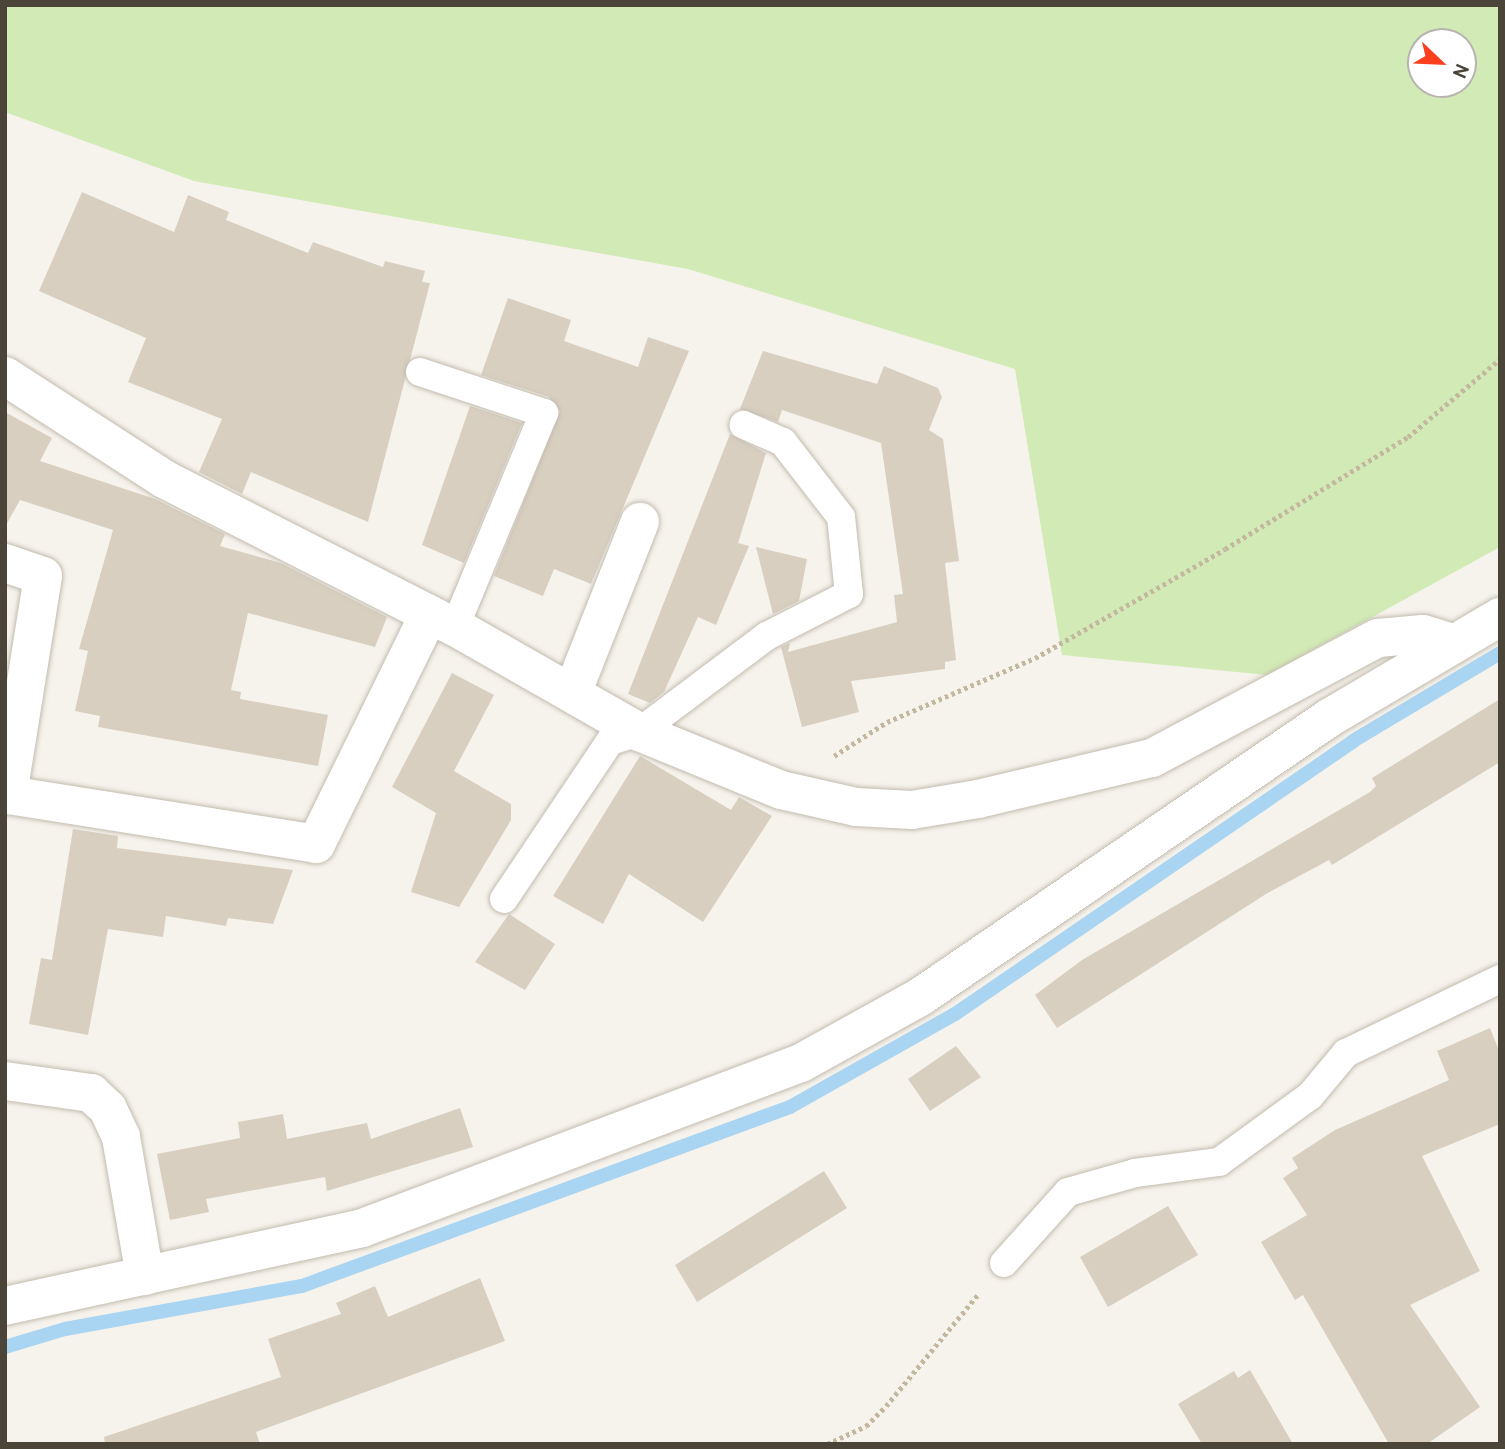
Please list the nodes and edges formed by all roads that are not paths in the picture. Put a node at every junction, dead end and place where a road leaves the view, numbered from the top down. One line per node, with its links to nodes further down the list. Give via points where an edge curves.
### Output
1 (420, 372): 7 (lane, via 544,413)
2 (5, 376): 7 (street, via 164,479)
3 (744, 425): 10 (lane, via 783,442 841,517 849,594 767,636)
4 (640, 522): 9 (street)
5 (5, 563): 7 (street, via 43,576 8,795 316,844)
6 (1500, 617): 8 (street)
7 (442, 620): 9 (street)
8 (1450, 642): 10 (street, via 1423,634 1378,638 1153,758 912,810 856,807 780,790); 15 (street, via 920,997 801,1063 362,1228)
9 (573, 691): 10 (street)
10 (639, 732): 11 (lane, via 610,741)
11 (504, 899)
12 (1500, 979): 14 (lane, via 1346,1054 1310,1096 1219,1162 1135,1173 1068,1192)
13 (5, 1081): 15 (street, via 91,1093 108,1109 121,1138)
14 (1004, 1263)
15 (145, 1276): 16 (street)
16 (5, 1306)

